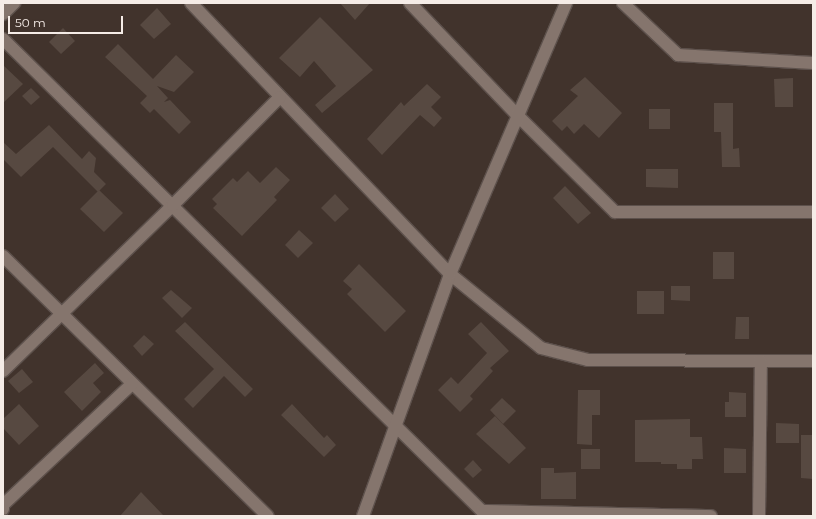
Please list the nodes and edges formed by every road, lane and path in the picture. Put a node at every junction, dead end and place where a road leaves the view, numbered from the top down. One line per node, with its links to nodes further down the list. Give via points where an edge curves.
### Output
1 (14, 3): 6 (street)
2 (191, 3): 9 (street)
3 (410, 3): 10 (street)
4 (566, 3): 10 (street)
5 (623, 3): 8 (street, via 678,55)
6 (3, 14)
7 (3, 39): 11 (street)
8 (813, 63)
9 (280, 96): 11 (street); 14 (street)
10 (519, 117): 12 (street, via 615,212); 14 (street)
11 (173, 205): 15 (street); 20 (street)
12 (813, 212)
13 (3, 256): 15 (street)
14 (450, 274): 16 (street, via 541,348 588,360); 20 (street)
15 (60, 315): 18 (street); 19 (street)
16 (761, 361): 17 (street); 26 (street)
17 (813, 361)
18 (3, 371)
19 (132, 384): 21 (street); 23 (street)
20 (395, 426): 24 (street); 25 (street, via 482,511)
21 (3, 505): 22 (street)
22 (3, 510)
23 (268, 516)
24 (363, 516)
25 (711, 516)
26 (759, 516)

